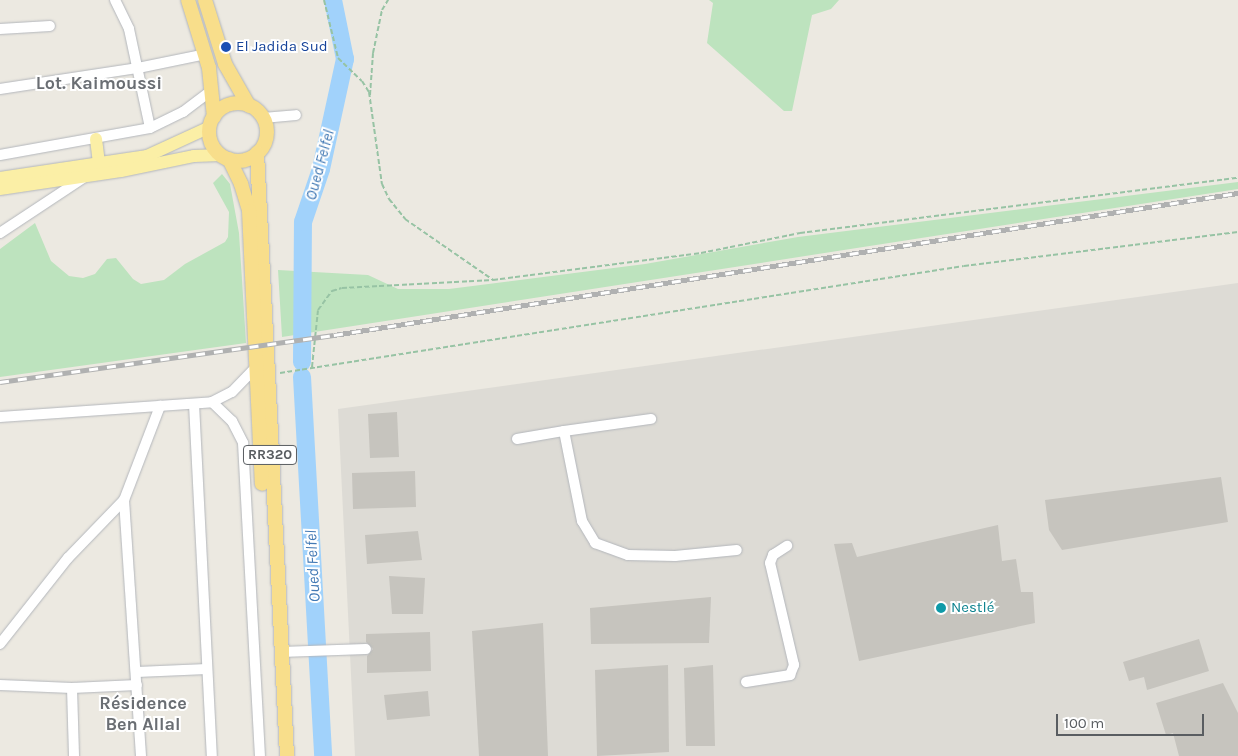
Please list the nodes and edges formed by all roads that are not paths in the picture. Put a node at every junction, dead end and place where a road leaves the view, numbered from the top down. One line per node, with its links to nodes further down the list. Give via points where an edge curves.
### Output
1 (115, 0): 7 (street, via 130,30)
2 (188, 0): 6 (highway, RR320)
3 (204, 0): 10 (highway, via 225,64)
4 (50, 26): 5 (street)
5 (0, 29)
6 (206, 54): 7 (street); 9 (highway, RR320)
7 (138, 68): 8 (street); 14 (street)
8 (0, 89)
9 (212, 90): 13 (highway, RR320); 14 (street, via 183,112)
10 (249, 106): 12 (highway); 13 (highway, via 232,104)
11 (296, 115): 12 (street)
12 (263, 118): 16 (highway, RR320, via 266,137)
13 (212, 122): 18 (highway, RR320, via 210,140); 19 (main road, via 162,152)
14 (150, 128): 15 (street)
15 (96, 139): 17 (street); 19 (main road)
16 (257, 154): 18 (highway, via 246,159); 24 (highway, RR320, via 263,244)
17 (0, 155)
18 (225, 157): 20 (main road, via 194,156); 24 (highway, RR320, via 242,184 249,212)
19 (99, 164): 21 (main road)
20 (85, 176): 22 (main road); 23 (street)
21 (0, 178)
22 (0, 189)
23 (0, 232)
24 (260, 372): 25 (street); 37 (highway, RR320); 48 (highway, RR320)
25 (212, 402): 26 (street); 47 (street, via 232,421 243,443)
26 (194, 404): 27 (street); 38 (street)
27 (160, 406): 28 (street); 32 (street)
28 (0, 417)
29 (651, 418): 30 (street)
30 (564, 432): 31 (street); 34 (street, via 582,520 595,543 628,555 676,556)
31 (517, 439)
32 (124, 500): 35 (street, via 68,558); 39 (street)
33 (787, 546): 40 (street, via 773,555 770,563 794,665 790,675)
34 (737, 550)
35 (0, 644)
36 (366, 649): 37 (street)
37 (281, 652): 49 (highway, RR320)
38 (207, 670): 39 (street); 46 (street)
39 (137, 672): 42 (street)
40 (746, 682)
41 (0, 684): 43 (street)
42 (137, 686): 43 (street); 45 (street)
43 (72, 688): 44 (street)
44 (74, 756)
45 (141, 756)
46 (212, 756)
47 (260, 756)
48 (280, 756)
49 (287, 756)

